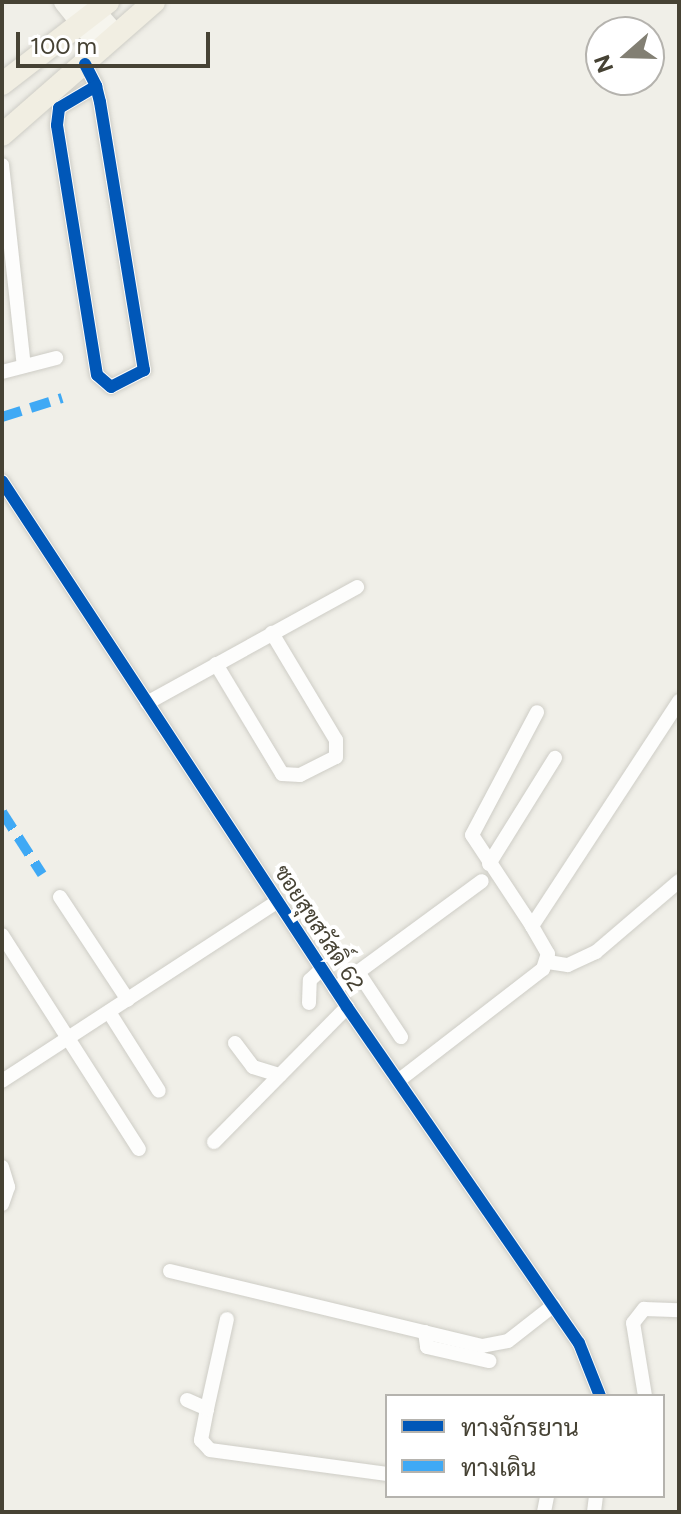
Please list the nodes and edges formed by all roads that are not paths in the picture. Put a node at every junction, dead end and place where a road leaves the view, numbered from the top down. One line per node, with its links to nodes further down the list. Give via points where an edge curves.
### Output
1 (64, 2): 3 (main road)
2 (154, 2): 4 (main road)
3 (94, 10): 4 (main road); 6 (main road)
4 (109, 42): 5 (main road)
5 (85, 64): 7 (street); 8 (main road)
6 (2, 84)
7 (96, 86): 7 (street, via 59,108 57,125 97,375 111,387 144,370)
8 (2, 135)
9 (2, 165): 11 (street)
10 (56, 358): 11 (street)
11 (24, 366): 12 (street)
12 (2, 372)
13 (2, 481): 18 (street, ซอยสุขสวัสดิ์ 62)
14 (357, 587): 15 (street)
15 (272, 633): 16 (street); 16 (street, via 336,740 336,757 300,775 282,774)
16 (216, 664): 18 (street)
17 (679, 701): 26 (street)
18 (147, 703): 25 (street, ซอยสุขสวัสดิ์ 62)
19 (537, 712): 21 (street, via 475,827)
20 (555, 758): 21 (street)
21 (489, 864): 26 (street)
22 (482, 881): 30 (street)
23 (679, 881): 28 (street, via 596,952 568,965)
24 (60, 897): 32 (street)
25 (277, 902): 29 (street, ซอยสุขสวัสดิ์ 62); 32 (street)
26 (532, 926): 28 (street)
27 (2, 935): 37 (street)
28 (548, 962): 41 (street)
29 (322, 969): 31 (street, ซอยสุขสวัสดิ์ 62); 33 (street, via 307,987)
30 (358, 972): 31 (street); 36 (street)
31 (335, 989): 34 (street, ซอยสุขสวัสดิ์ 62)
32 (128, 1000): 35 (street)
33 (309, 1003)
34 (347, 1007): 39 (street); 41 (street, ซอยสุขสวัสดิ์ 62)
35 (109, 1012): 37 (street); 42 (street)
36 (401, 1037)
37 (67, 1041): 40 (street); 44 (street)
38 (235, 1043): 39 (street, via 253,1067)
39 (280, 1075): 43 (street)
40 (2, 1081)
41 (398, 1081): 48 (street, ซอยสุขสวัสดิ์ 62)
42 (159, 1091)
43 (214, 1142)
44 (139, 1149)
45 (2, 1167): 46 (street, via 8,1181)
46 (2, 1204)
47 (170, 1271): 51 (street)
48 (554, 1305): 51 (street, via 495,1346); 53 (street, ซอยสุขสวัสดิ์ 62, via 590,1363)
49 (679, 1310): 54 (street, via 644,1309 633,1323)
50 (227, 1319): 56 (street)
51 (425, 1332): 52 (street, via 427,1347)
52 (489, 1361)
53 (599, 1394)
54 (645, 1394)
55 (187, 1400): 56 (street)
56 (207, 1409): 57 (street, via 201,1440 210,1450)
57 (385, 1474)

